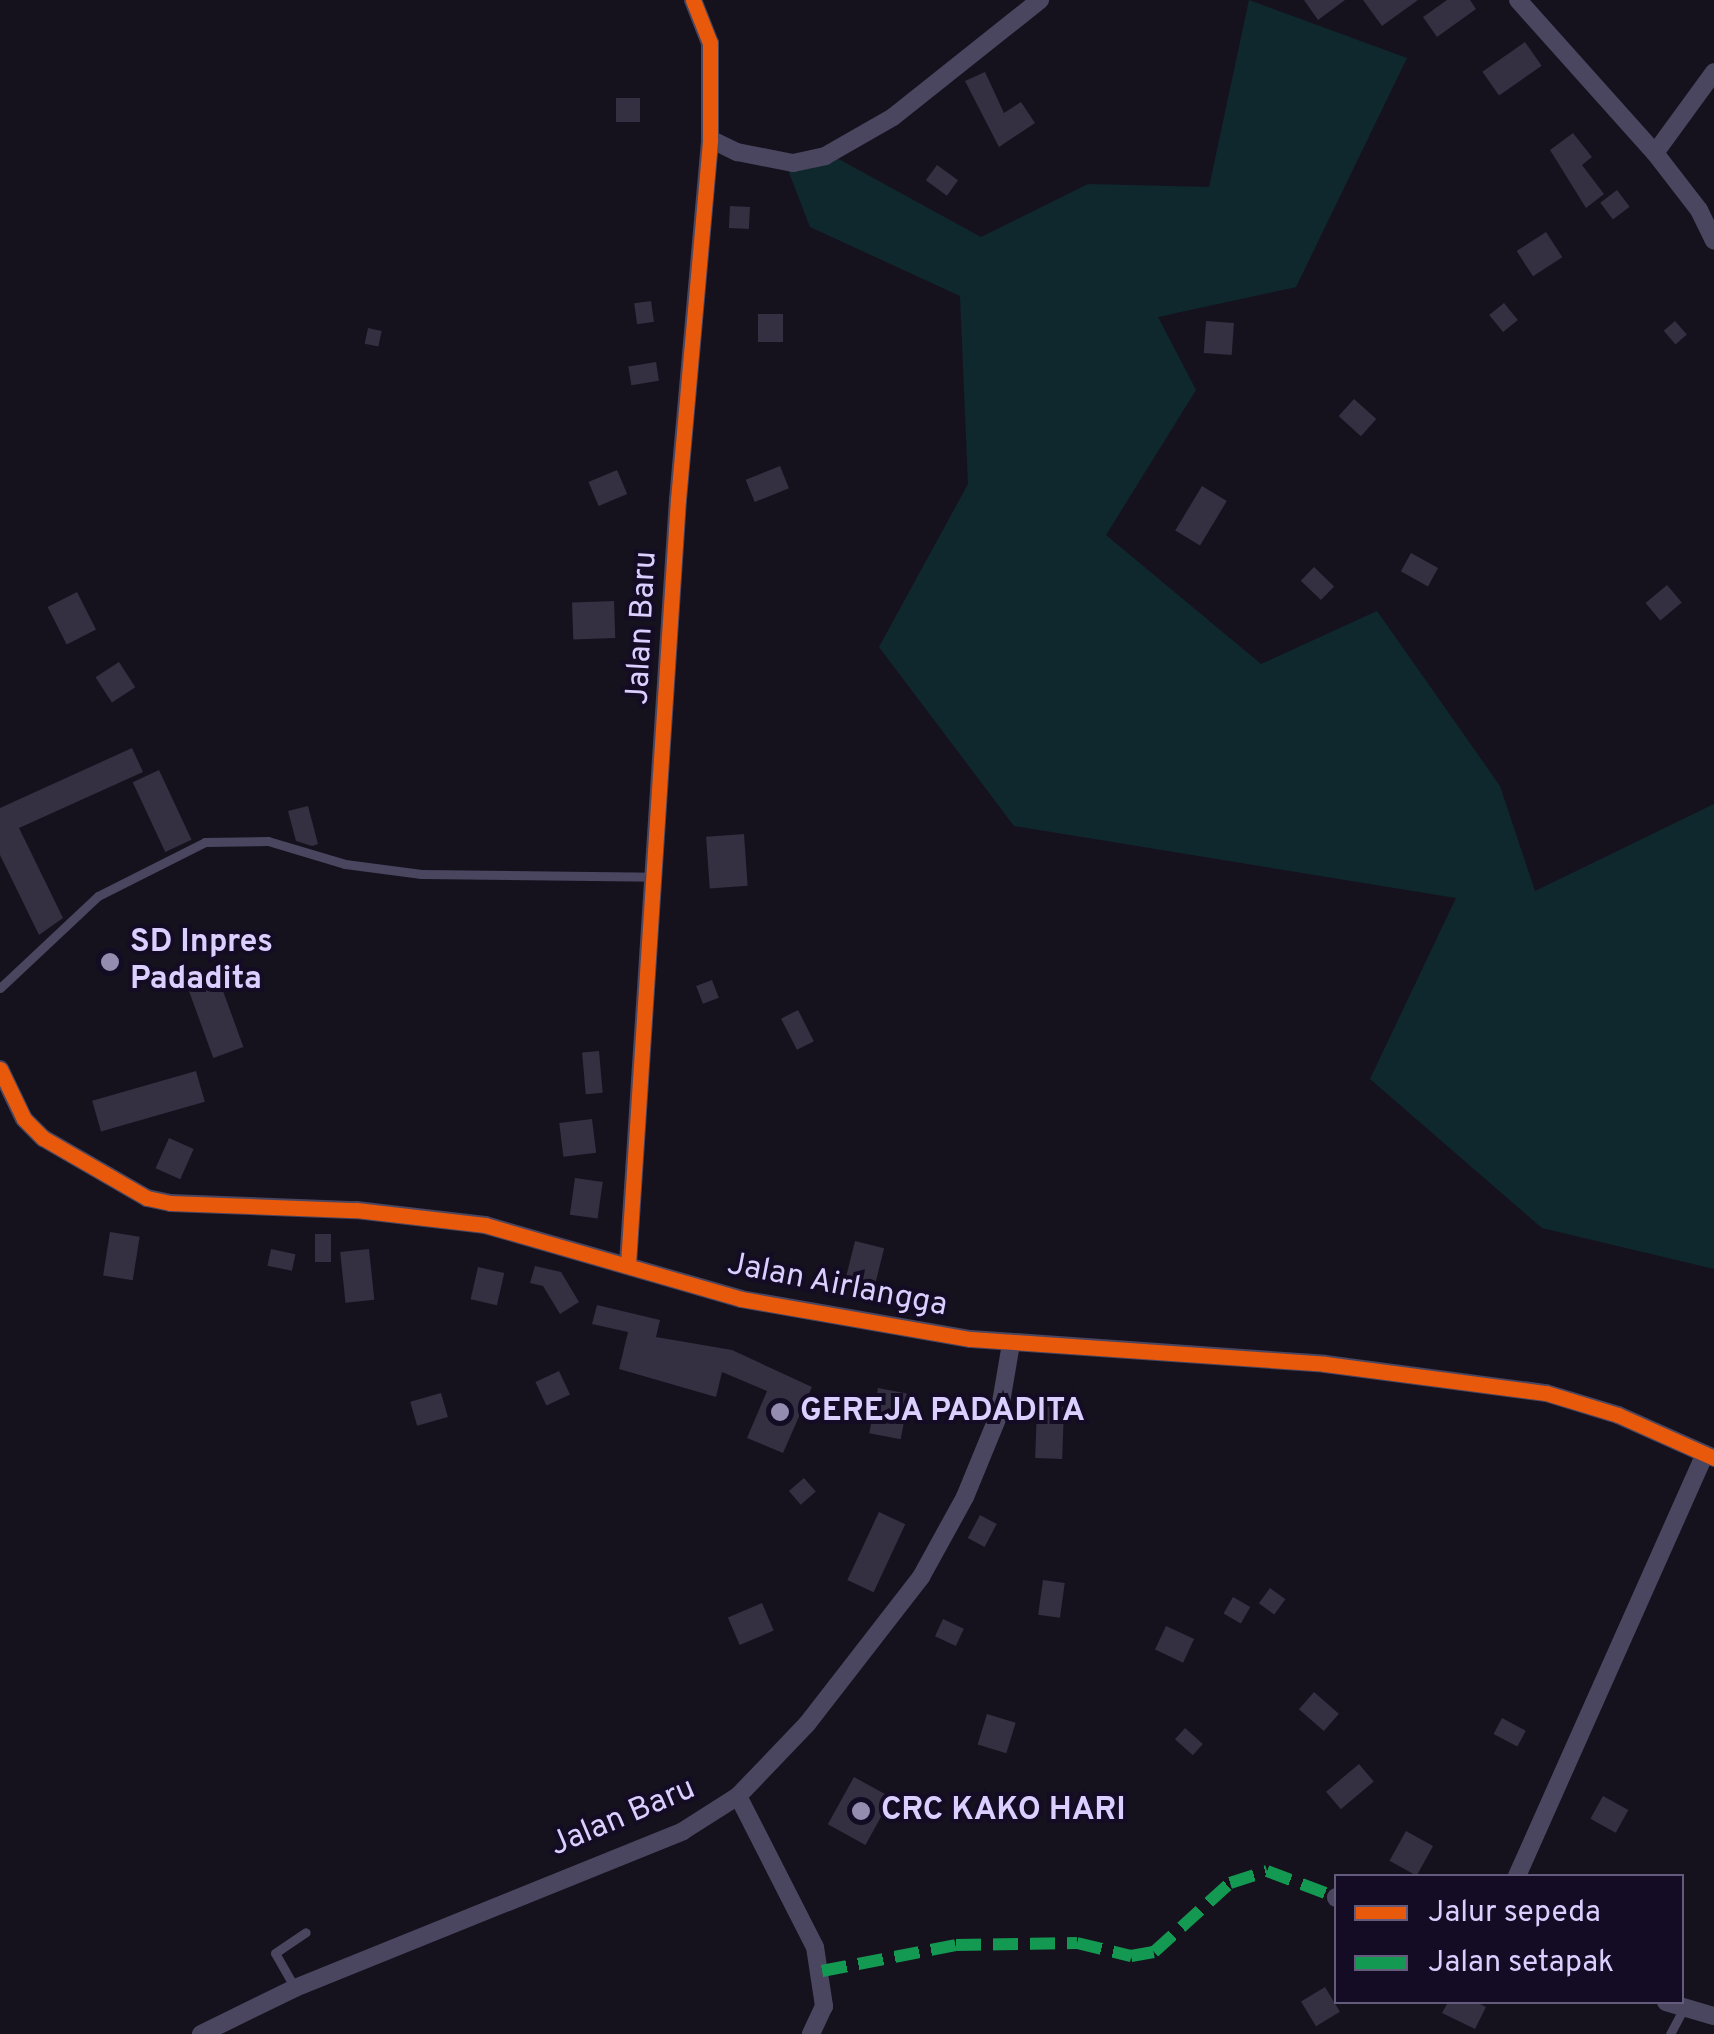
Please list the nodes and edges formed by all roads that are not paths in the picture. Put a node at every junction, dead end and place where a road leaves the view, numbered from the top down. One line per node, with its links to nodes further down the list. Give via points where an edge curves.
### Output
1 (693, 0): 5 (street, Jalan Baru, via 710,43)
2 (1040, 0): 5 (street, via 893,117 825,156 793,164)
3 (1518, 0): 6 (street)
4 (1714, 72): 6 (street)
5 (710, 139): 8 (street, Jalan Baru, via 678,500)
6 (1655, 152): 7 (street)
7 (1714, 241)
8 (657, 876): 9 (lane, via 420,874 345,864 268,842 205,842 98,896); 11 (street, Jalan Baru)
9 (0, 988)
10 (0, 1069): 11 (street, Jalan Airlangga, via 24,1119 43,1138 147,1198 486,1225)
11 (628, 1264): 12 (street, Jalan Airlangga, via 758,1302)
12 (1011, 1344): 13 (street, Jalan Airlangga, via 1247,1357 1546,1393 1618,1415); 14 (street, Jalan Baru, via 999,1414 966,1497 921,1577 808,1724)
13 (1709, 1456): 15 (street)
14 (738, 1796): 17 (street, Jalan Baru, via 683,1831); 21 (street, via 815,1947 824,2006)
15 (1518, 1874)
16 (306, 1932): 17 (lane, via 275,1952)
17 (295, 1988): 20 (street, Jalan Baru)
18 (1675, 2005): 19 (street); 22 (lane)
19 (1714, 2016)
20 (201, 2034)
21 (811, 2034)
22 (1670, 2034)

